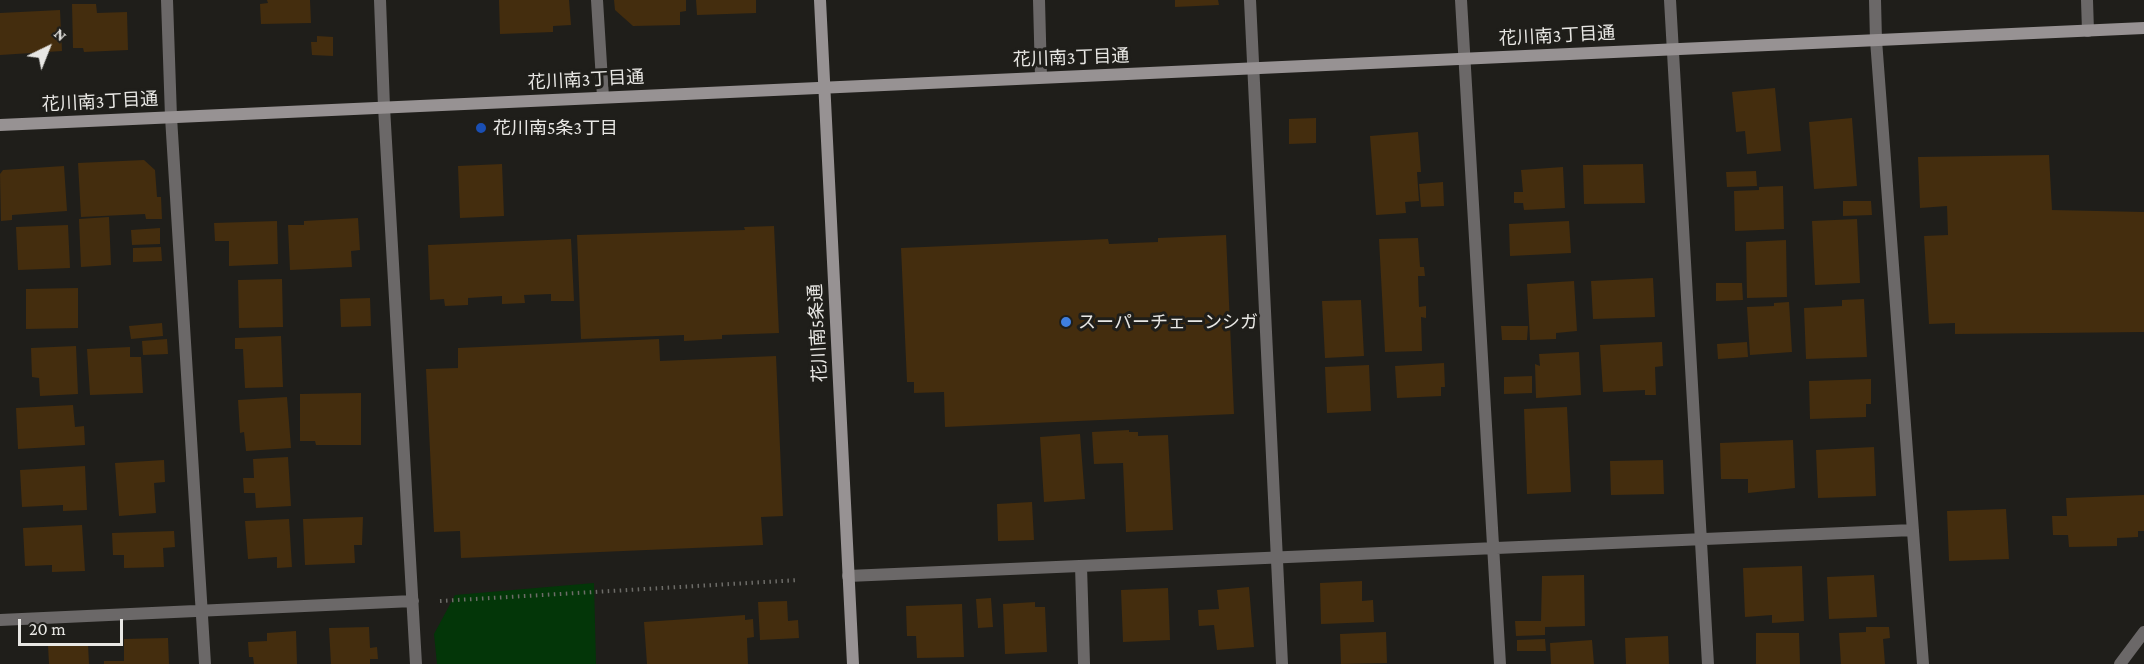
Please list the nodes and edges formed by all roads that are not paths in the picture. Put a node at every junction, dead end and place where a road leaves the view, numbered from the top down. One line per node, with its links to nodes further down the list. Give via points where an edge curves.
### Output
1 (167, 0): 21 (street)
2 (380, 0): 20 (street)
3 (597, 0): 19 (street)
4 (820, 0): 18 (street, 花川南5条通)
5 (1039, 0): 17 (street)
6 (1250, 0): 16 (street)
7 (1461, 0): 15 (street)
8 (1670, 0): 14 (street)
9 (1875, 0): 13 (street)
10 (2087, 0): 12 (street)
11 (2144, 28): 12 (street, 花川南3丁目通)
12 (2088, 31): 13 (street, 花川南3丁目通)
13 (1876, 40): 14 (street, 花川南3丁目通); 23 (street)
14 (1672, 49): 15 (street, 花川南3丁目通); 24 (street)
15 (1464, 58): 16 (street, 花川南3丁目通); 25 (street)
16 (1254, 68): 17 (street, 花川南3丁目通); 26 (street)
17 (1041, 77): 18 (street, 花川南3丁目通)
18 (824, 87): 19 (street, 花川南3丁目通); 28 (street, 花川南5条通)
19 (603, 97): 20 (street, 花川南3丁目通)
20 (384, 107): 21 (street, 花川南3丁目通); 29 (street)
21 (171, 117): 22 (street, 花川南3丁目通); 30 (street)
22 (0, 125)
23 (1913, 530): 24 (street); 40 (street)
24 (1700, 539): 25 (street); 39 (street)
25 (1494, 548): 26 (street); 38 (street)
26 (1276, 557): 27 (street); 37 (street)
27 (1081, 566): 28 (street); 36 (street)
28 (848, 576): 35 (street, 花川南5条通)
29 (412, 600): 30 (street); 34 (street)
30 (202, 610): 31 (street); 33 (street)
31 (0, 620)
32 (2144, 632): 41 (street)
33 (205, 664)
34 (416, 664)
35 (853, 664)
36 (1084, 664)
37 (1282, 664)
38 (1500, 664)
39 (1708, 664)
40 (1923, 664)
41 (2120, 664)

